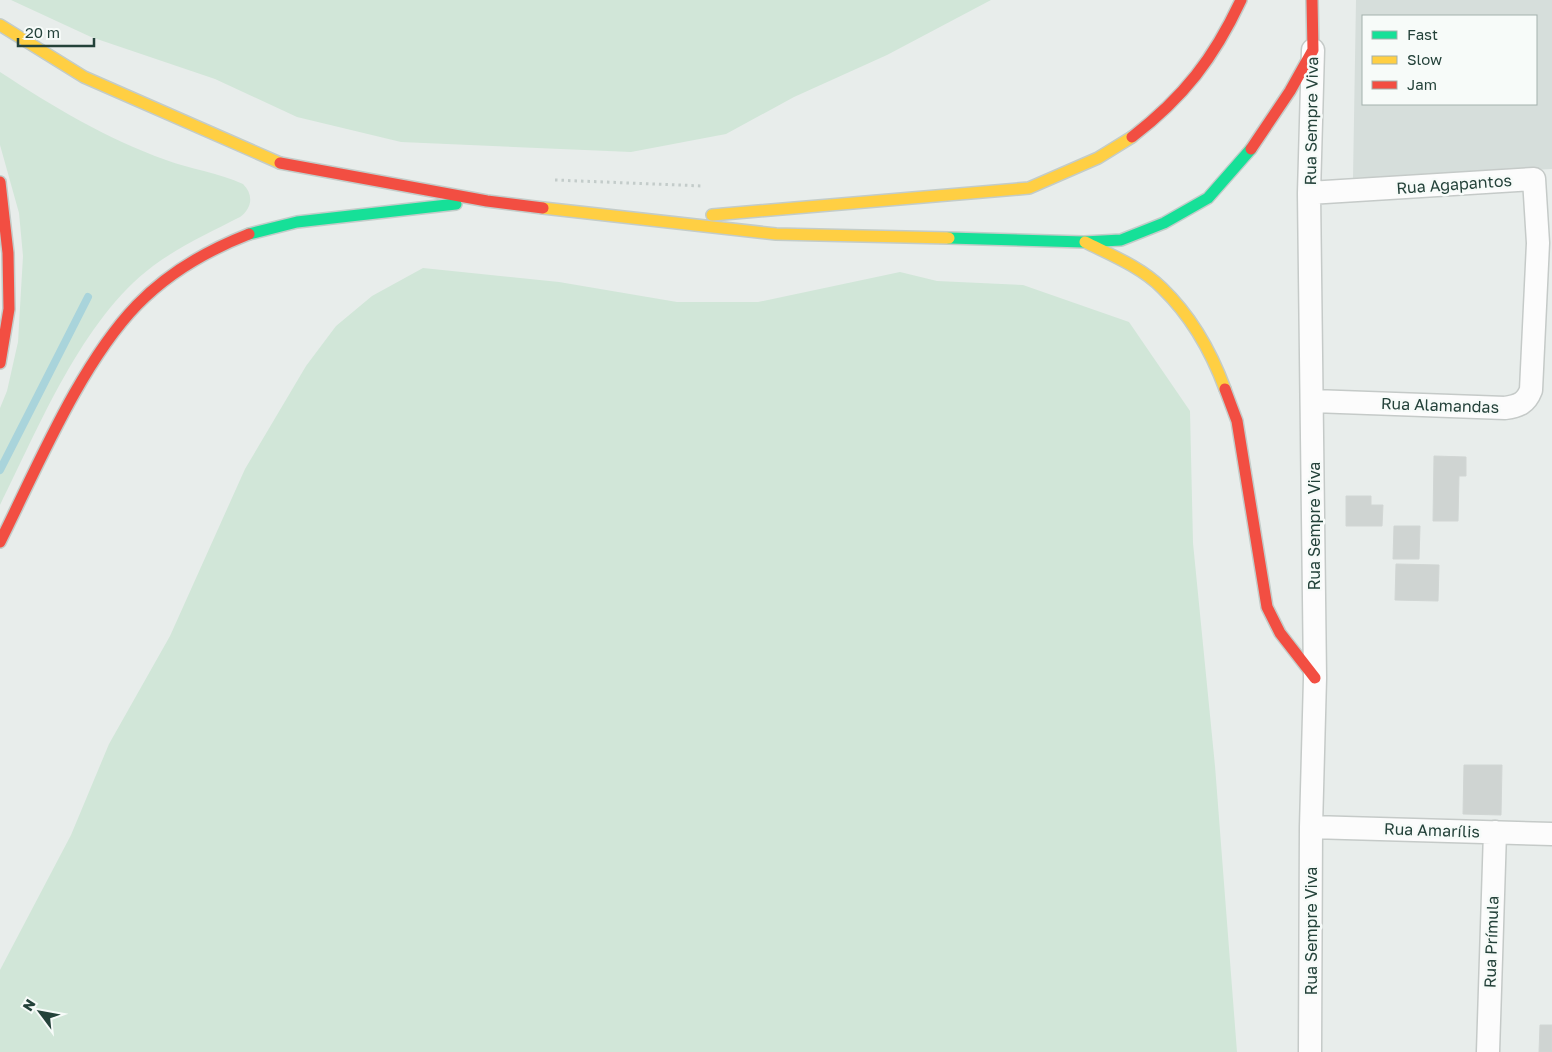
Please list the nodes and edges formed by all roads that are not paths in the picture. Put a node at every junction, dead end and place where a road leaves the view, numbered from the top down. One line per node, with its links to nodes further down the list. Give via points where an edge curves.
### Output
1 (1241, 0): 8 (main road, via 1219,44 1177,99 1124,144 1062,177 1029,188 705,215)
2 (1312, 0): 4 (main road, Rua Sempre Viva)
3 (0, 24): 7 (main road, via 84,77 288,166)
4 (1313, 50): 6 (street, Rua Sempre Viva); 9 (main road, via 1246,157 1208,198 1164,224 1121,240)
5 (0, 182): 11 (main road, via 8,253 9,309)
6 (1310, 193): 10 (street, Rua Agapantos, via 1534,179); 12 (street, Rua Sempre Viva)
7 (487, 201): 8 (main road); 13 (main road, via 300,221 262,230 222,245 185,266 155,288 124,320 92,366)
8 (661, 222): 9 (main road, via 776,234)
9 (1084, 242): 14 (main road, via 1131,266 1161,288 1197,329 1220,375 1237,421 1267,607 1280,633)
10 (1538, 243): 12 (street, Rua Alamandas, via 1531,390 1527,400 1518,406 1505,408)
11 (0, 363)
12 (1313, 401): 14 (street, Rua Sempre Viva)
13 (0, 542)
14 (1315, 678): 15 (street, Rua Sempre Viva)
15 (1311, 827): 16 (street, Rua Amarílis); 18 (street, Rua Sempre Viva)
16 (1495, 832): 17 (street, Rua Amarílis); 19 (street, Rua Prímula)
17 (1552, 834)
18 (1310, 1052)
19 (1488, 1052)

